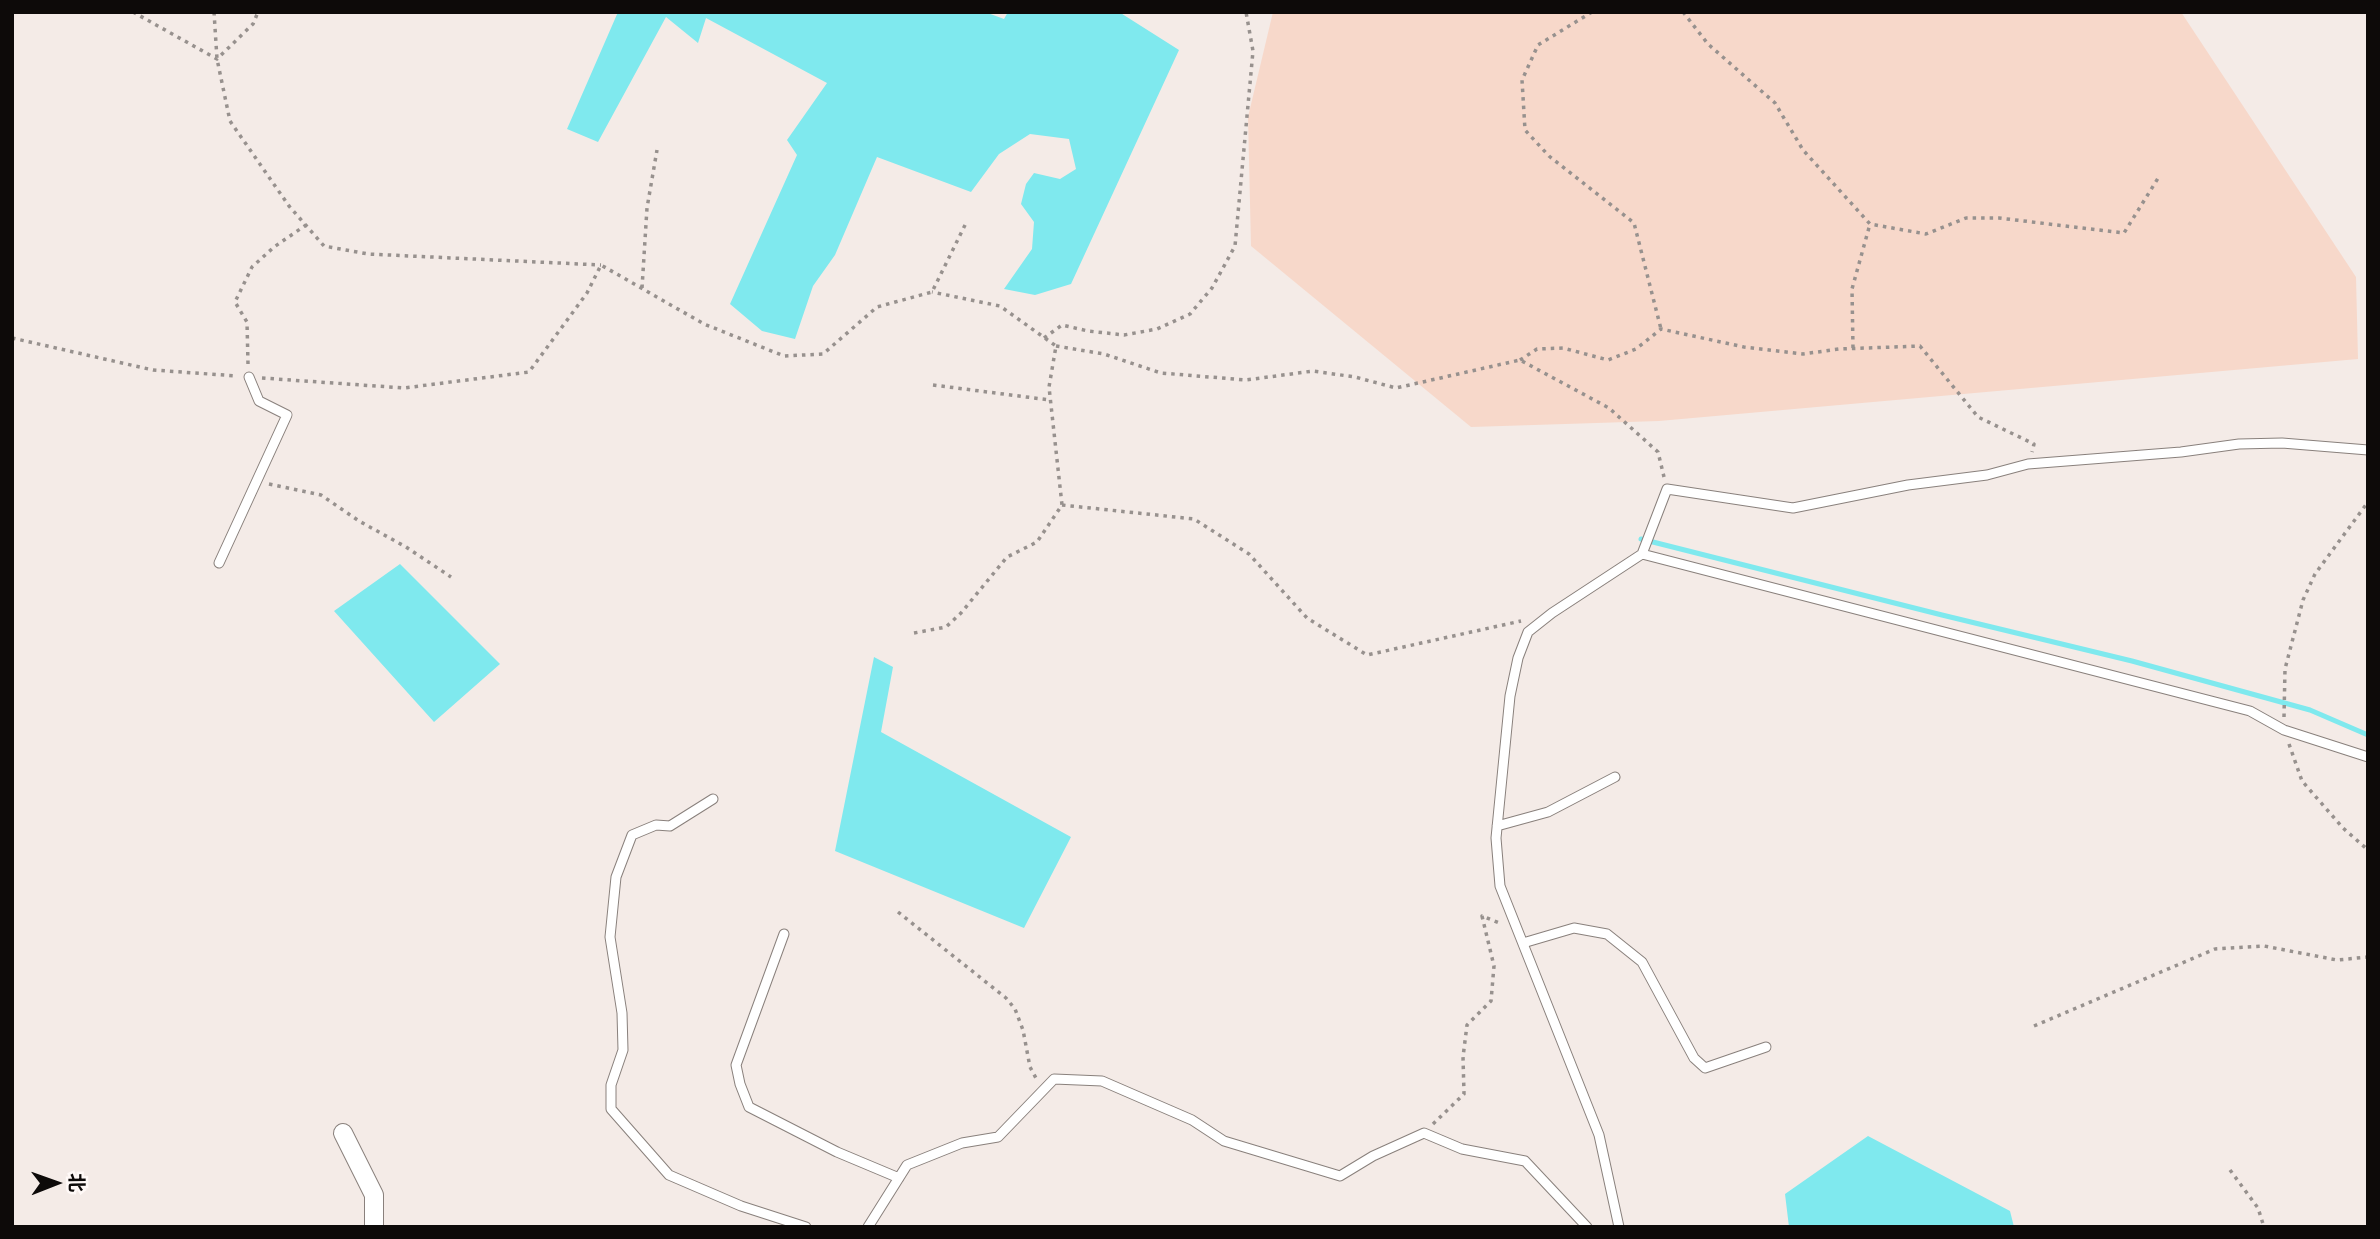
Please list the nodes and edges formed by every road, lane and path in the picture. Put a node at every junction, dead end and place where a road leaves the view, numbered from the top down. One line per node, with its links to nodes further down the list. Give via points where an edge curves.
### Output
1 (133, 12): 7 (path)
2 (214, 12): 7 (path)
3 (258, 12): 7 (path, via 253,24)
4 (1246, 12): 18 (path, via 1253,51 1235,246 1212,288 1190,314 1157,329 1124,335 1062,326)
5 (1592, 12): 16 (path, via 1538,45 1522,80 1525,130 1549,156 1633,223)
6 (1683, 12): 11 (path, via 1708,44 1775,103 1803,150)
7 (217, 59): 12 (path, via 230,121)
8 (657, 150): 14 (path, via 647,208)
9 (2160, 175): 11 (path, via 2124,233 1998,218 1966,218 1926,234)
10 (967, 220): 15 (path)
11 (1870, 224): 20 (path, via 1852,289)
12 (306, 225): 13 (path, via 324,246 368,254); 22 (path, via 251,267 235,302 247,322)
13 (601, 265): 14 (path); 22 (path, via 587,293 529,372 404,388)
14 (642, 288): 15 (path, via 704,324 784,356 823,354 877,307)
15 (932, 292): 18 (path, via 1000,306)
16 (1661, 329): 20 (path, via 1803,354); 21 (path, via 1636,349 1608,360 1563,348 1537,349)
17 (12, 338): 22 (path, via 153,370)
18 (1044, 338): 19 (path)
19 (1056, 346): 21 (path, via 1104,354 1161,373 1246,380 1313,371 1396,388); 24 (path)
20 (1853, 348): 26 (path, via 1920,346 1978,417 2034,444)
21 (1520, 360): 28 (path, via 1609,408 1658,452)
22 (248, 377): 27 (lane, via 259,401 287,415)
23 (933, 385): 24 (path)
24 (1050, 400): 30 (path)
25 (2368, 450): 26 (lane, via 2239,444)
26 (2028, 464): 28 (lane, via 1793,508)
27 (256, 482): 32 (lane); 33 (path, via 321,495)
28 (1667, 489): 31 (lane)
29 (2368, 502): 36 (path, via 2315,574 2303,600 2285,669)
30 (1062, 505): 34 (path, via 1194,519 1249,554 1307,618 1367,655); 35 (path, via 1037,542 1007,557 946,627)
31 (1642, 554): 34 (lane); 36 (lane, via 2250,711)
32 (219, 563)
33 (451, 577)
34 (1552, 613): 40 (lane, via 1528,632 1518,658)
35 (914, 633)
36 (2284, 730): 37 (lane); 41 (path, via 2302,780)
37 (2368, 757)
38 (1615, 778): 40 (lane, via 1548,811)
39 (713, 799): 55 (lane, via 670,826 656,825 632,835 616,877 610,937 623,1050 611,1085 611,1110 669,1175)
40 (1497, 826): 43 (lane, via 1500,886)
41 (2368, 850)
42 (898, 912): 49 (path, via 1015,1009 1030,1067)
43 (1518, 930): 45 (lane); 51 (path, via 1482,916 1494,966 1491,1001 1467,1025 1464,1094)
44 (784, 934): 53 (lane, via 736,1065 749,1107)
45 (1523, 943): 48 (lane, via 1574,928 1607,934 1642,962 1694,1058 1705,1068); 58 (lane, via 1599,1135)
46 (2368, 957): 47 (path, via 2337,960 2264,946 2215,949)
47 (2034, 1026)
48 (1766, 1046)
49 (1043, 1090): 51 (lane, via 1054,1079 1102,1081 1192,1120 1224,1140 1340,1176); 53 (lane, via 998,1137 962,1143 908,1165)
50 (343, 1133): 54 (street, via 374,1195)
51 (1424, 1133): 57 (lane, via 1462,1149 1525,1161)
52 (2230, 1170): 59 (path, via 2258,1208)
53 (899, 1178): 56 (lane)
54 (374, 1227)
55 (806, 1227)
56 (868, 1227)
57 (1587, 1227)
58 (1619, 1227)
59 (2264, 1227)

